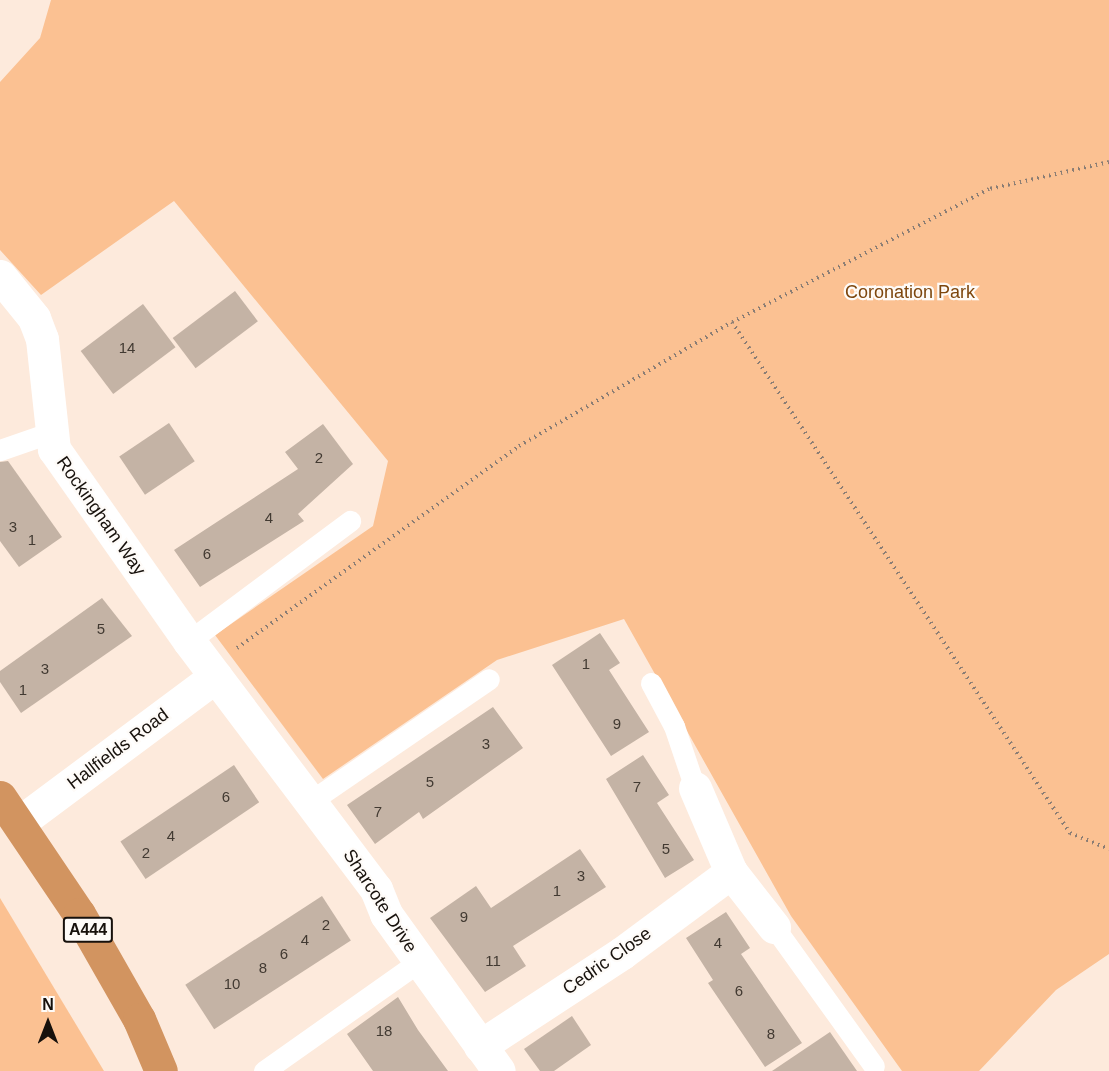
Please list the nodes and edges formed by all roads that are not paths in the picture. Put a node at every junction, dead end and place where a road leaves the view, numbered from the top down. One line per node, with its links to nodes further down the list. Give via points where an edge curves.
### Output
1 (0, 276): 2 (street, Rockingham Way, via 34,318 42,339)
2 (49, 433): 3 (lane); 5 (street, Rockingham Way, via 54,449)
3 (0, 450)
4 (350, 521): 5 (lane)
5 (193, 646): 6 (street, Rockingham Way)
6 (216, 676): 11 (street, Sharcote Drive); 12 (street, Hallfields Road)
7 (489, 679): 11 (lane)
8 (651, 683): 9 (lane, via 674,726)
9 (695, 788): 13 (street)
10 (0, 797): 12 (highway, A444)
11 (308, 803): 15 (street, Sharcote Drive, via 376,889 386,914)
12 (20, 822): 18 (highway, A444, via 139,1019)
13 (730, 872): 14 (street); 16 (street, Cedric Close)
14 (774, 927): 17 (lane)
15 (420, 961): 16 (street, Sharcote Drive); 19 (lane)
16 (490, 1058)
17 (874, 1066)
18 (161, 1071)
19 (264, 1071)

